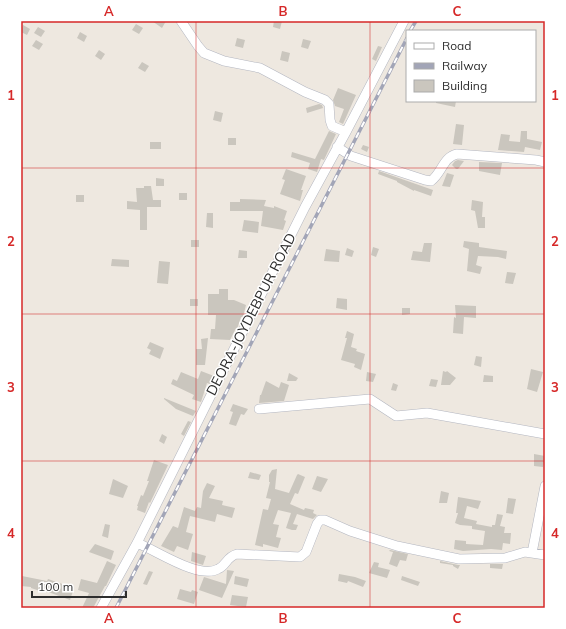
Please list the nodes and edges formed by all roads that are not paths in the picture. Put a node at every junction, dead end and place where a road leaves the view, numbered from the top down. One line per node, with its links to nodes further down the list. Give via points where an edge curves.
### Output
1 (181, 21): 3 (street, via 204,53 224,62 260,68 325,100 329,104 332,126)
2 (404, 21): 3 (street, DEORA-JOYDEBPUR ROAD)
3 (346, 132): 4 (street, DEORA-JOYDEBPUR ROAD)
4 (337, 147): 5 (street, via 351,156 431,181 451,155); 9 (street, DEORA-JOYDEBPUR ROAD)
5 (545, 162)
6 (259, 409): 7 (street, via 370,400 396,416 427,413)
7 (545, 434)
8 (545, 486): 10 (street)
9 (137, 543): 10 (street, via 186,566 208,572 218,570 231,556 237,554 300,557 306,552 320,520 397,546 459,559 505,558); 12 (street, DEORA-JOYDEBPUR ROAD)
10 (532, 552): 11 (street)
11 (545, 555)
12 (101, 608)

